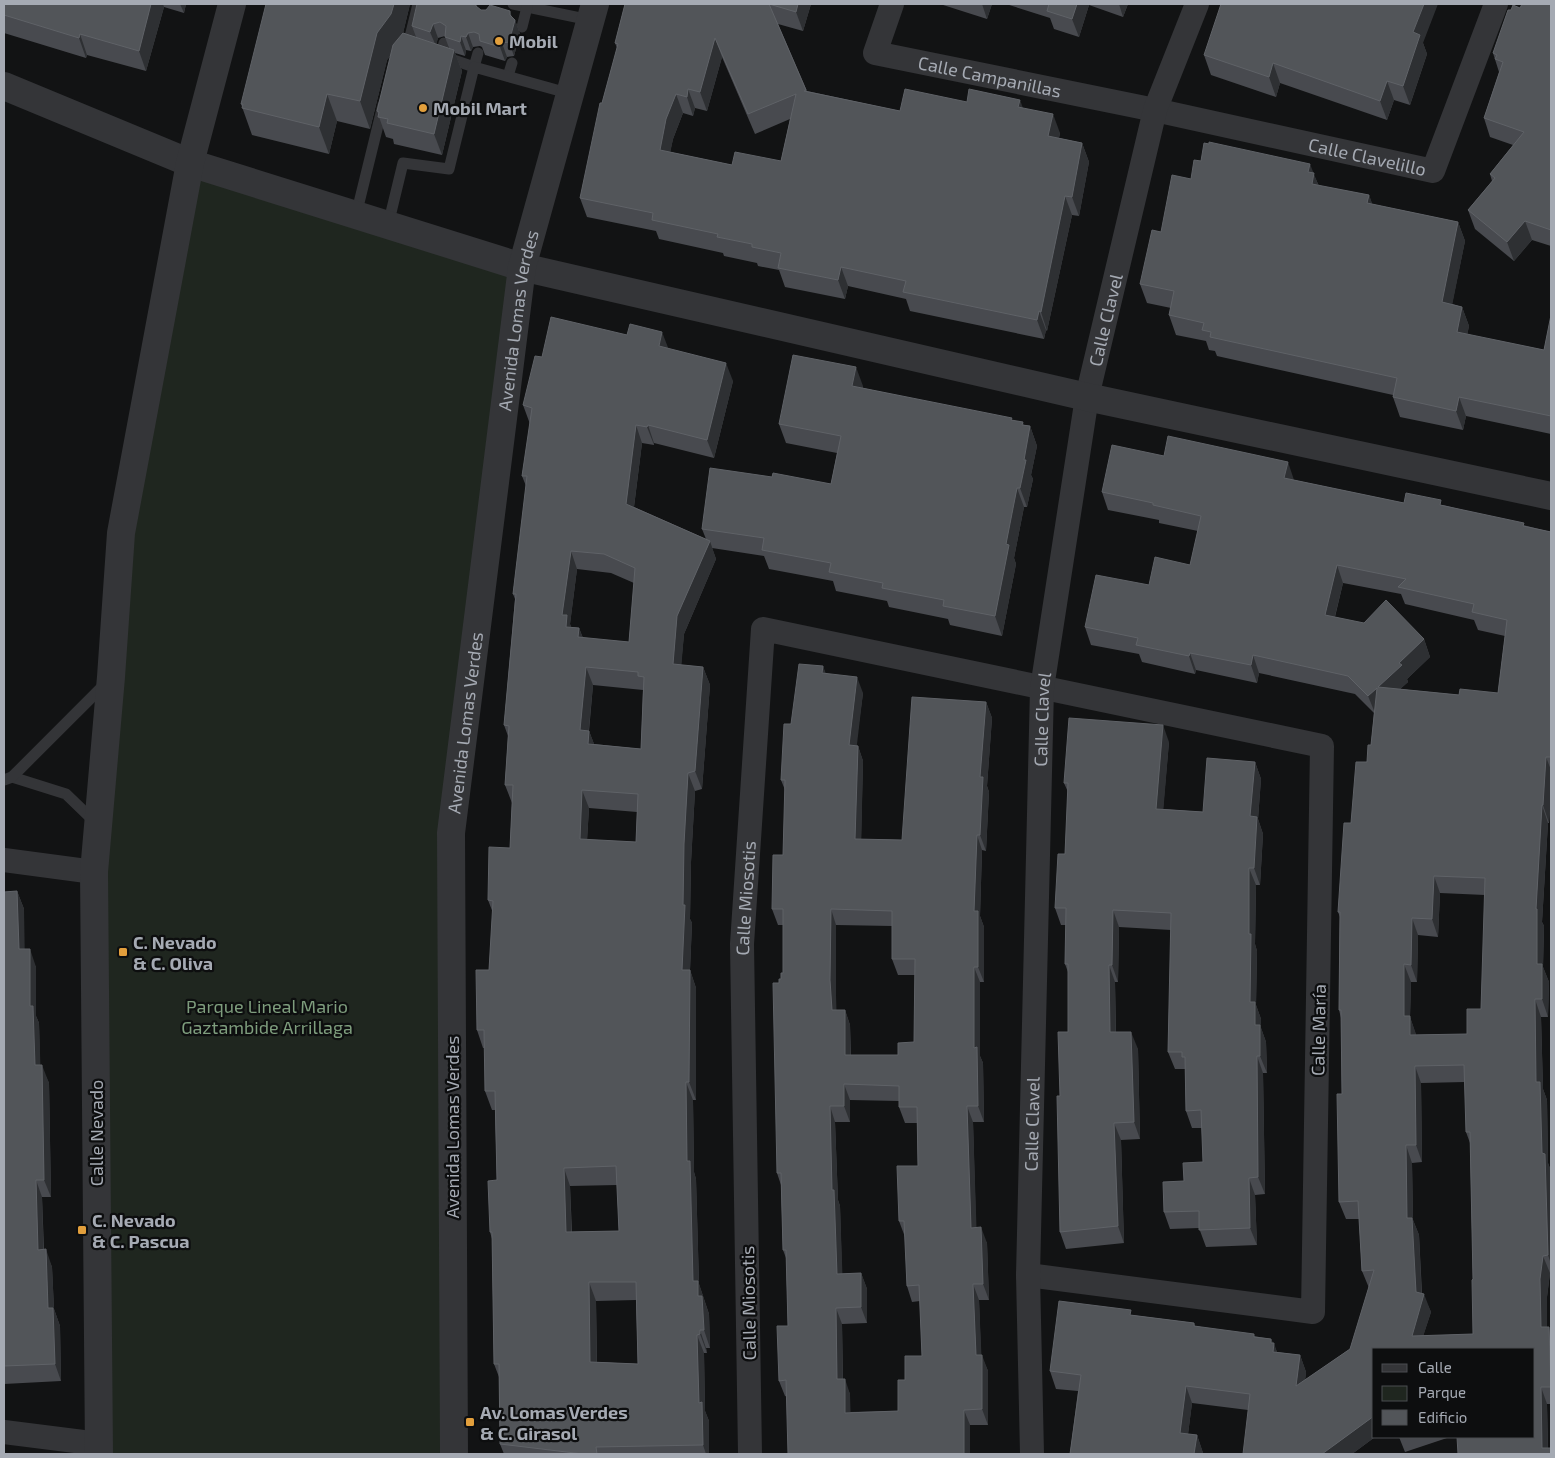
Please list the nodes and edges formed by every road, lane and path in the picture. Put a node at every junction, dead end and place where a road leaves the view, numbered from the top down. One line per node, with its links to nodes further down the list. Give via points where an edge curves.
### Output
1 (232, 4): 22 (street, Calle Nevado)
2 (418, 4): 11 (lane)
3 (513, 4): 7 (lane)
4 (892, 4): 21 (street, Calle Campanillas, via 875,53)
5 (1197, 4): 21 (street, Calle Clavel)
6 (1496, 4): 21 (street, Calle Clavelillo, via 1433,171)
7 (527, 7): 8 (lane); 9 (lane)
8 (593, 12): 20 (street, Avenida Lomas Verdes)
9 (522, 27)
10 (444, 44): 12 (lane)
11 (408, 45): 12 (lane); 14 (lane)
12 (432, 53): 16 (lane)
13 (478, 54): 16 (lane)
14 (398, 56)
15 (512, 63): 17 (lane)
16 (474, 67): 17 (lane); 24 (lane, via 449,169 403,163)
17 (508, 76): 20 (lane)
18 (4, 86): 22 (street)
19 (386, 91): 23 (lane)
20 (571, 94): 25 (street, Avenida Lomas Verdes)
21 (1155, 110): 26 (street, Calle Clavel)
22 (190, 163): 23 (street); 28 (street, Calle Nevado, via 121,533)
23 (356, 215): 24 (street)
24 (388, 225): 25 (street)
25 (522, 267): 26 (street); 37 (street, Avenida Lomas Verdes, via 451,833)
26 (1087, 397): 27 (street); 29 (street, Calle Clavel)
27 (1551, 496)
28 (111, 677): 30 (lane); 31 (street, Calle Nevado)
29 (1042, 688): 34 (street, Calle Clavel); 34 (street, Calle María, via 1322,746 1313,1312); 38 (street, Calle Miosotis, via 763,629 742,944)
30 (8, 779): 31 (lane, via 66,794)
31 (98, 825): 33 (street, Calle Nevado)
32 (4, 860): 33 (street)
33 (94, 872): 36 (street, Calle Nevado)
34 (1028, 1275): 39 (street, Calle Clavel)
35 (4, 1432): 36 (street)
36 (99, 1449)
37 (454, 1454)
38 (750, 1454)
39 (1032, 1454)

